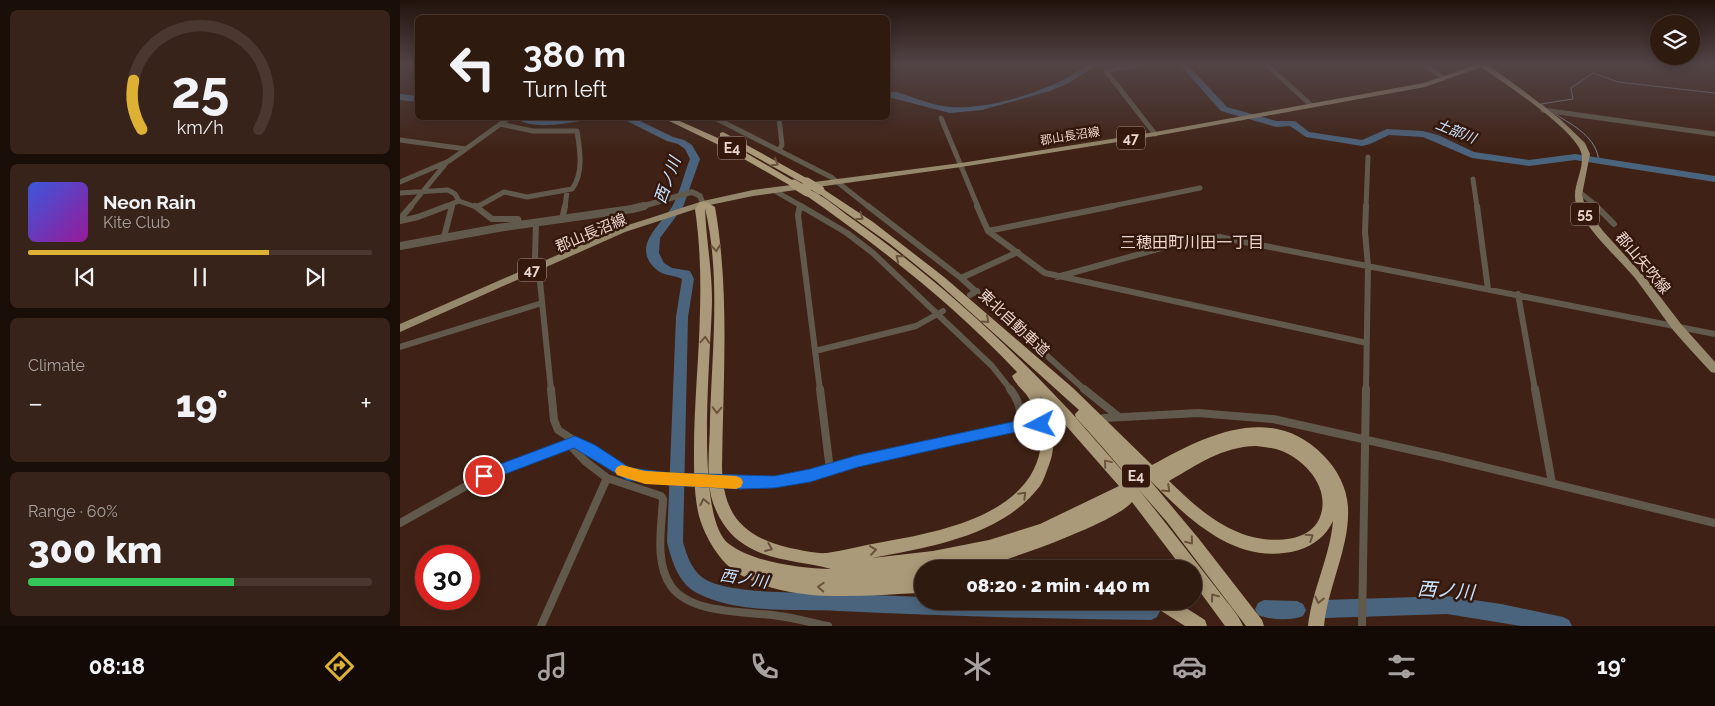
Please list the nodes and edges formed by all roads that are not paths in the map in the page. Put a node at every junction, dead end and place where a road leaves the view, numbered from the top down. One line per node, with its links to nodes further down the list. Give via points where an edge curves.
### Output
1 (1123, 93): 14 (street)
2 (1298, 93): 5 (street)
3 (1378, 93): 5 (main road, 郡山長沼線 / 47)
4 (1521, 93): 6 (main road, 55)
5 (1311, 105): 14 (main road, 郡山長沼線 / 47)
6 (1544, 110): 15 (street); 30 (main road, 55, via 1574,134 1586,149 1586,164)
7 (942, 118): 21 (street)
8 (506, 120): 13 (street)
9 (671, 120): 25 (highway, 東北自動車道 / E4, bridge, via 726,145 794,184)
10 (689, 120): 25 (highway, 東北自動車道 / E4, one-way to 25, via 736,142)
11 (719, 120): 18 (street)
12 (779, 120): 18 (street, via 782,145)
13 (501, 123): 17 (street); 28 (street, via 533,131 577,131 579,168 576,184)
14 (1155, 134): 21 (main road, 郡山長沼線 / 47)
15 (1715, 134)
16 (400, 140): 17 (street)
17 (466, 149): 20 (street)
18 (779, 150): 24 (street)
19 (1368, 157): 46 (street, via 1365,232)
20 (447, 162): 23 (street); 27 (street)
21 (961, 165): 24 (main road, 郡山長沼線 / 47); 42 (street)
22 (1473, 179): 51 (street)
23 (400, 182)
24 (838, 182): 29 (main road, 郡山長沼線 / 47); 49 (street)
25 (807, 187): 50 (highway, 東北自動車道 / E4, one-way to 25); 62 (highway, 東北自動車道 / E4, one-way to 62, bridge, via 820,190 929,269)
26 (1200, 188): 42 (street)
27 (425, 190): 31 (street); 32 (street, via 448,190); 37 (street)
28 (566, 191): 36 (street, via 527,197 504,192); 38 (street)
29 (775, 191): 34 (street); 35 (main road, 郡山長沼線 / 47)
30 (1578, 191): 40 (street); 58 (main road, 郡山矢吹線 / 55, via 1580,207 1593,225 1634,270)
31 (400, 193)
32 (459, 201): 33 (street); 36 (street)
33 (452, 204): 37 (street); 43 (street)
34 (800, 205): 57 (street, via 858,240); 65 (street, via 798,215)
35 (704, 206): 38 (street, via 702,198 692,192 632,209); 47 (main road, 郡山長沼線 / 47, via 663,218); 78 (highway, one-way to 35, via 708,524 702,496 700,426 706,283); 79 (highway, one-way to 79, via 715,231 718,497 727,518 746,538 787,555)
36 (477, 207): 41 (street, via 492,219 518,219)
37 (400, 220)
38 (562, 220): 39 (street)
39 (536, 223): 41 (street); 47 (street)
40 (1614, 224)
41 (520, 225): 43 (street)
42 (988, 231): 45 (street)
43 (444, 237): 44 (street)
44 (400, 246)
45 (1018, 252): 48 (street, via 1039,270); 49 (street)
46 (1368, 266): 48 (street, via 1208,237); 51 (street); 63 (street)
47 (538, 270): 55 (street); 59 (main road, 郡山長沼線 / 47); 61 (main road, 郡山長沼線 / 47)
48 (1057, 277): 63 (street)
49 (961, 278): 52 (street)
50 (936, 289): 79 (highway, one-way to 50, via 927,541 980,523 1018,500 1042,469 1048,447 1047,426 1034,396); 90 (highway, 東北自動車道 / E4, one-way to 50, via 1085,437 1018,366)
51 (1488, 289): 53 (street)
52 (977, 292): 54 (street); 67 (street, via 1047,357)
53 (1518, 294): 58 (street); 75 (street)
54 (970, 295)
55 (542, 304): 64 (street); 72 (street, via 555,425)
56 (943, 311): 57 (street)
57 (936, 315): 65 (street, via 916,326); 70 (street, via 992,366 1010,388 1022,413)
58 (1676, 326): 60 (street); 66 (main road, 郡山矢吹線 / 55)
59 (400, 328)
60 (1715, 334)
61 (400, 335)
62 (1004, 336): 91 (highway, 東北自動車道 / E4, one-way to 91, via 1121,458); 92 (highway, one-way to 92, via 1069,392 1196,516 1226,534 1257,545 1285,547 1308,540 1328,514 1327,491 1318,471 1301,454 1272,442 1248,440 1228,444 1160,474 1212,440 1243,432 1284,437 1318,458 1334,480 1341,508 1337,540 1318,601)
63 (1367, 343): 71 (street)
64 (400, 347)
65 (814, 351): 73 (street)
66 (1715, 369)
67 (1119, 417): 68 (street); 71 (street, via 1198,413 1252,416)
68 (1104, 418)
69 (1040, 425): 70 (street)
70 (1021, 426): 73 (street)
71 (1365, 440): 75 (street); 86 (street)
72 (572, 443): 73 (street, bridge, via 590,449 627,474 645,478 774,482); 74 (street, via 585,461); 76 (street, via 484,476)
73 (830, 470)
74 (607, 478): 87 (street); 88 (street, via 661,496 664,566 672,586 684,597 720,609)
75 (1552, 483): 77 (street)
76 (400, 523)
77 (1715, 523)
78 (721, 547): 83 (highway, via 785,572 856,576); 84 (highway, one-way to 78, via 818,587 781,582 750,572 729,559)
79 (826, 560): 82 (highway, via 844,565)
80 (931, 560): 81 (highway, via 1022,538 1122,496 1088,521 1028,546)
81 (978, 560)
82 (914, 562)
83 (914, 571)
84 (914, 586)
85 (1175, 610): 89 (highway)
86 (1362, 621)
87 (541, 626)
88 (828, 626)
89 (1199, 626)
90 (1235, 626)
91 (1256, 626)
92 (1316, 626)

